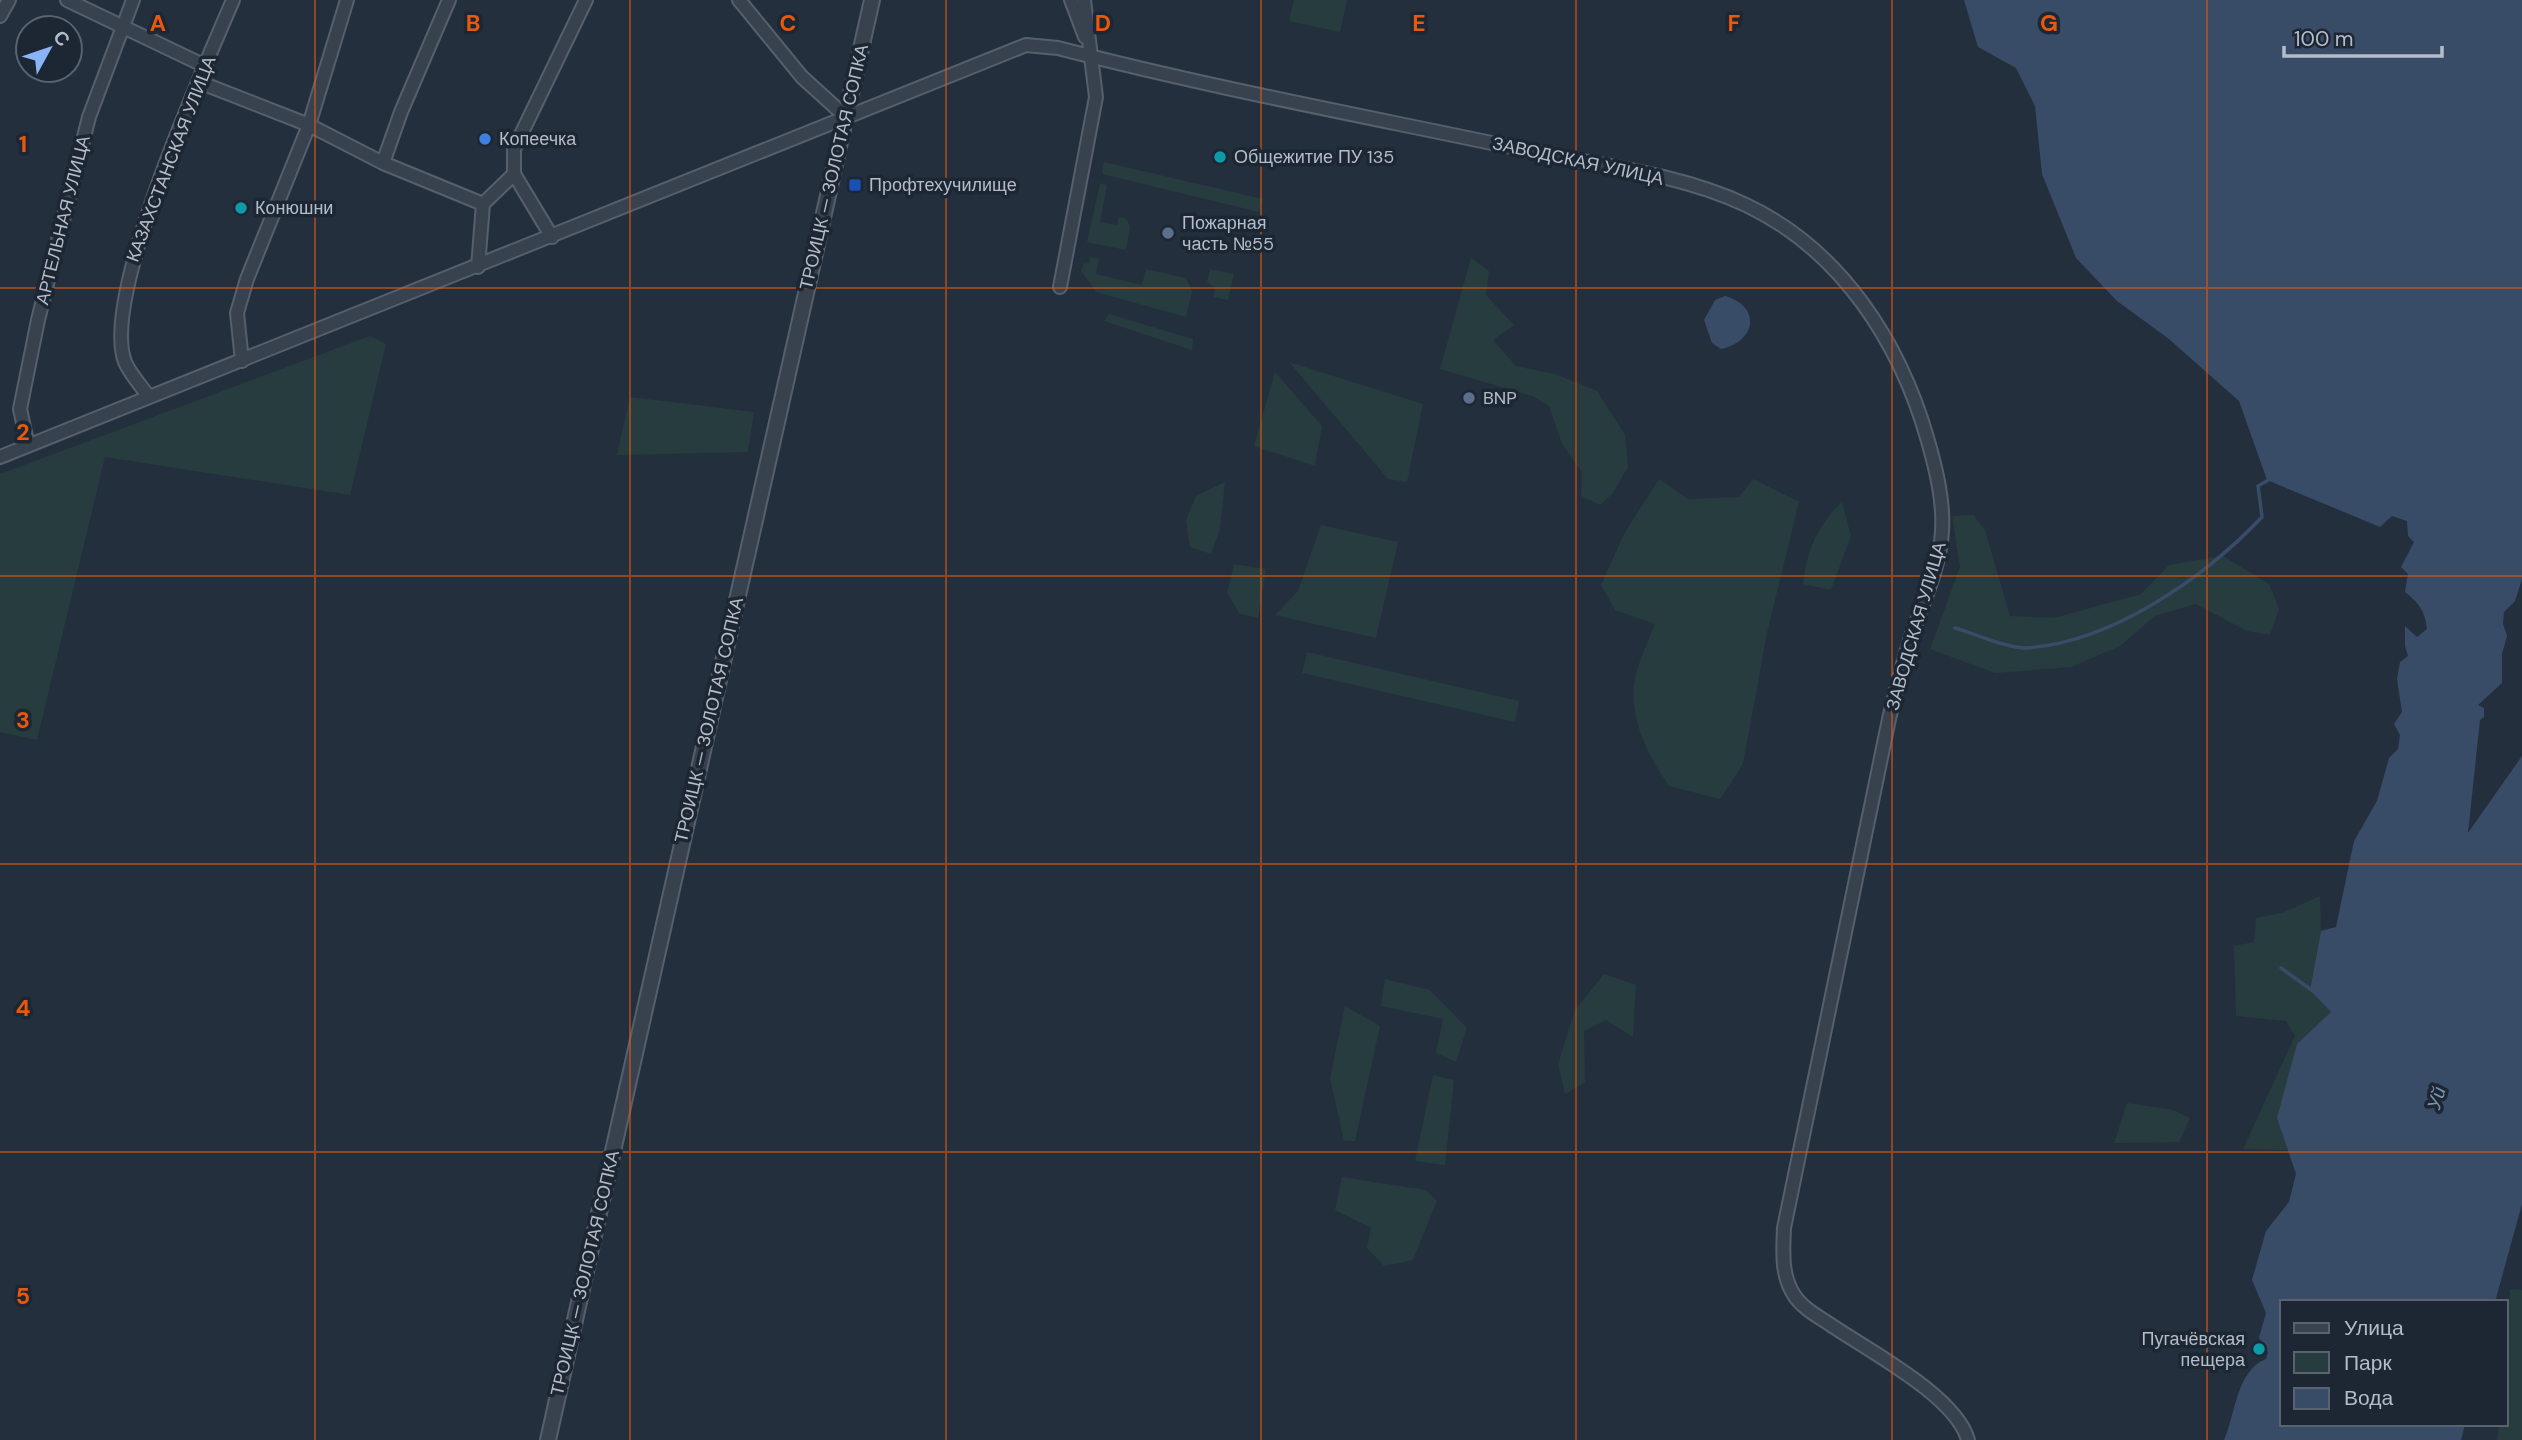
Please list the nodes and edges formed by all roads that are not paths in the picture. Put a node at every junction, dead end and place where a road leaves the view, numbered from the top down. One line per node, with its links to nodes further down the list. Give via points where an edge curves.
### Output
1 (9, 0): 12 (street)
2 (67, 0): 13 (street)
3 (133, 0): 13 (street, АРТЕЛЬНАЯ УЛИЦА)
4 (233, 0): 15 (street, КАЗАХСТАНСКАЯ УЛИЦА)
5 (347, 0): 18 (street)
6 (449, 0): 19 (street)
7 (586, 0): 20 (street, via 514,149)
8 (739, 0): 17 (street, via 803,77)
9 (872, 0): 17 (street, ТРОИЦК — ЗОЛОТАЯ СОПКА)
10 (1071, 0): 14 (street)
11 (1084, 0): 14 (street)
12 (0, 16)
13 (123, 29): 15 (street); 27 (street, АРТЕЛЬНАЯ УЛИЦА, via 89,117 38,320 20,409)
14 (1093, 57): 17 (street, ЗАВОДСКАЯ УЛИЦА, via 1027,44); 24 (street, via 1096,97); 30 (street, ЗАВОДСКАЯ УЛИЦА, via 1708,191 1745,205 1806,243 1863,301 1888,341 1919,409 1940,495 1940,555 1889,719 1784,1228 1782,1265 1794,1296 1933,1394 1956,1414)
15 (205, 66): 16 (street, КАЗАХСТАНСКАЯ УЛИЦА)
16 (199, 82): 18 (street); 26 (street, КАЗАХСТАНСКАЯ УЛИЦА, via 131,262 121,310 125,362)
17 (846, 117): 22 (street, ЗАВОДСКАЯ УЛИЦА); 29 (street, ТРОИЦК — ЗОЛОТАЯ СОПКА)
18 (309, 125): 19 (street); 25 (street, via 237,313)
19 (383, 163): 21 (street)
20 (514, 174): 21 (street); 22 (street)
21 (483, 204): 23 (street)
22 (552, 237): 23 (street, ЗАВОДСКАЯ УЛИЦА)
23 (478, 267): 25 (street, ЗАВОДСКАЯ УЛИЦА)
24 (1060, 287)
25 (242, 361): 26 (street, ЗАВОДСКАЯ УЛИЦА)
26 (149, 397): 27 (street, ЗАВОДСКАЯ УЛИЦА)
27 (28, 446): 28 (street, ЗАВОДСКАЯ УЛИЦА)
28 (0, 457)
29 (548, 1440)
30 (1968, 1440)

